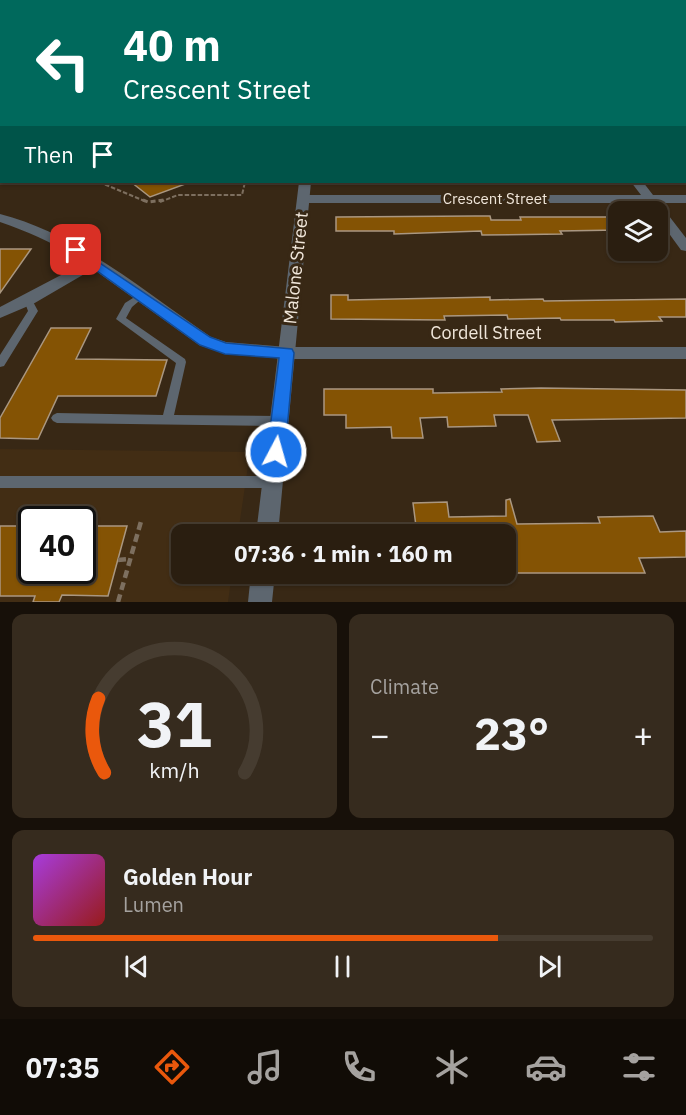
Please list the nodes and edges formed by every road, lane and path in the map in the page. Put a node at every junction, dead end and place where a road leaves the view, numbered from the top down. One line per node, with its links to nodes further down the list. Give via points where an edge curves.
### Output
1 (101, 183): 2 (path, via 148,202 159,202 178,195 242,195)
2 (246, 183)
3 (305, 183): 5 (street, Malone Street)
4 (638, 183): 6 (street)
5 (303, 199): 6 (street, Crescent Street); 14 (street, Malone Street)
6 (650, 199): 7 (street, Crescent Street); 9 (street)
7 (686, 200)
8 (0, 218): 10 (street, via 65,243)
9 (686, 247)
10 (93, 262): 11 (street); 12 (street)
11 (141, 296): 14 (street, via 205,341 225,348); 18 (lane, via 128,305 121,319 181,362)
12 (28, 300): 13 (street); 16 (lane, via 33,311)
13 (0, 314)
14 (287, 353): 15 (street, Cordell Street); 19 (street, Malone Street)
15 (686, 353)
16 (0, 363)
17 (57, 418): 18 (lane)
18 (167, 419): 19 (lane)
19 (279, 421): 21 (street, Malone Street)
20 (0, 482): 21 (lane)
21 (273, 482): 23 (street, Malone Street)
22 (142, 518): 24 (path)
23 (268, 524)
24 (130, 559): 25 (path); 27 (path)
25 (118, 560)
26 (262, 584): 28 (street)
27 (118, 602)
28 (260, 602)

